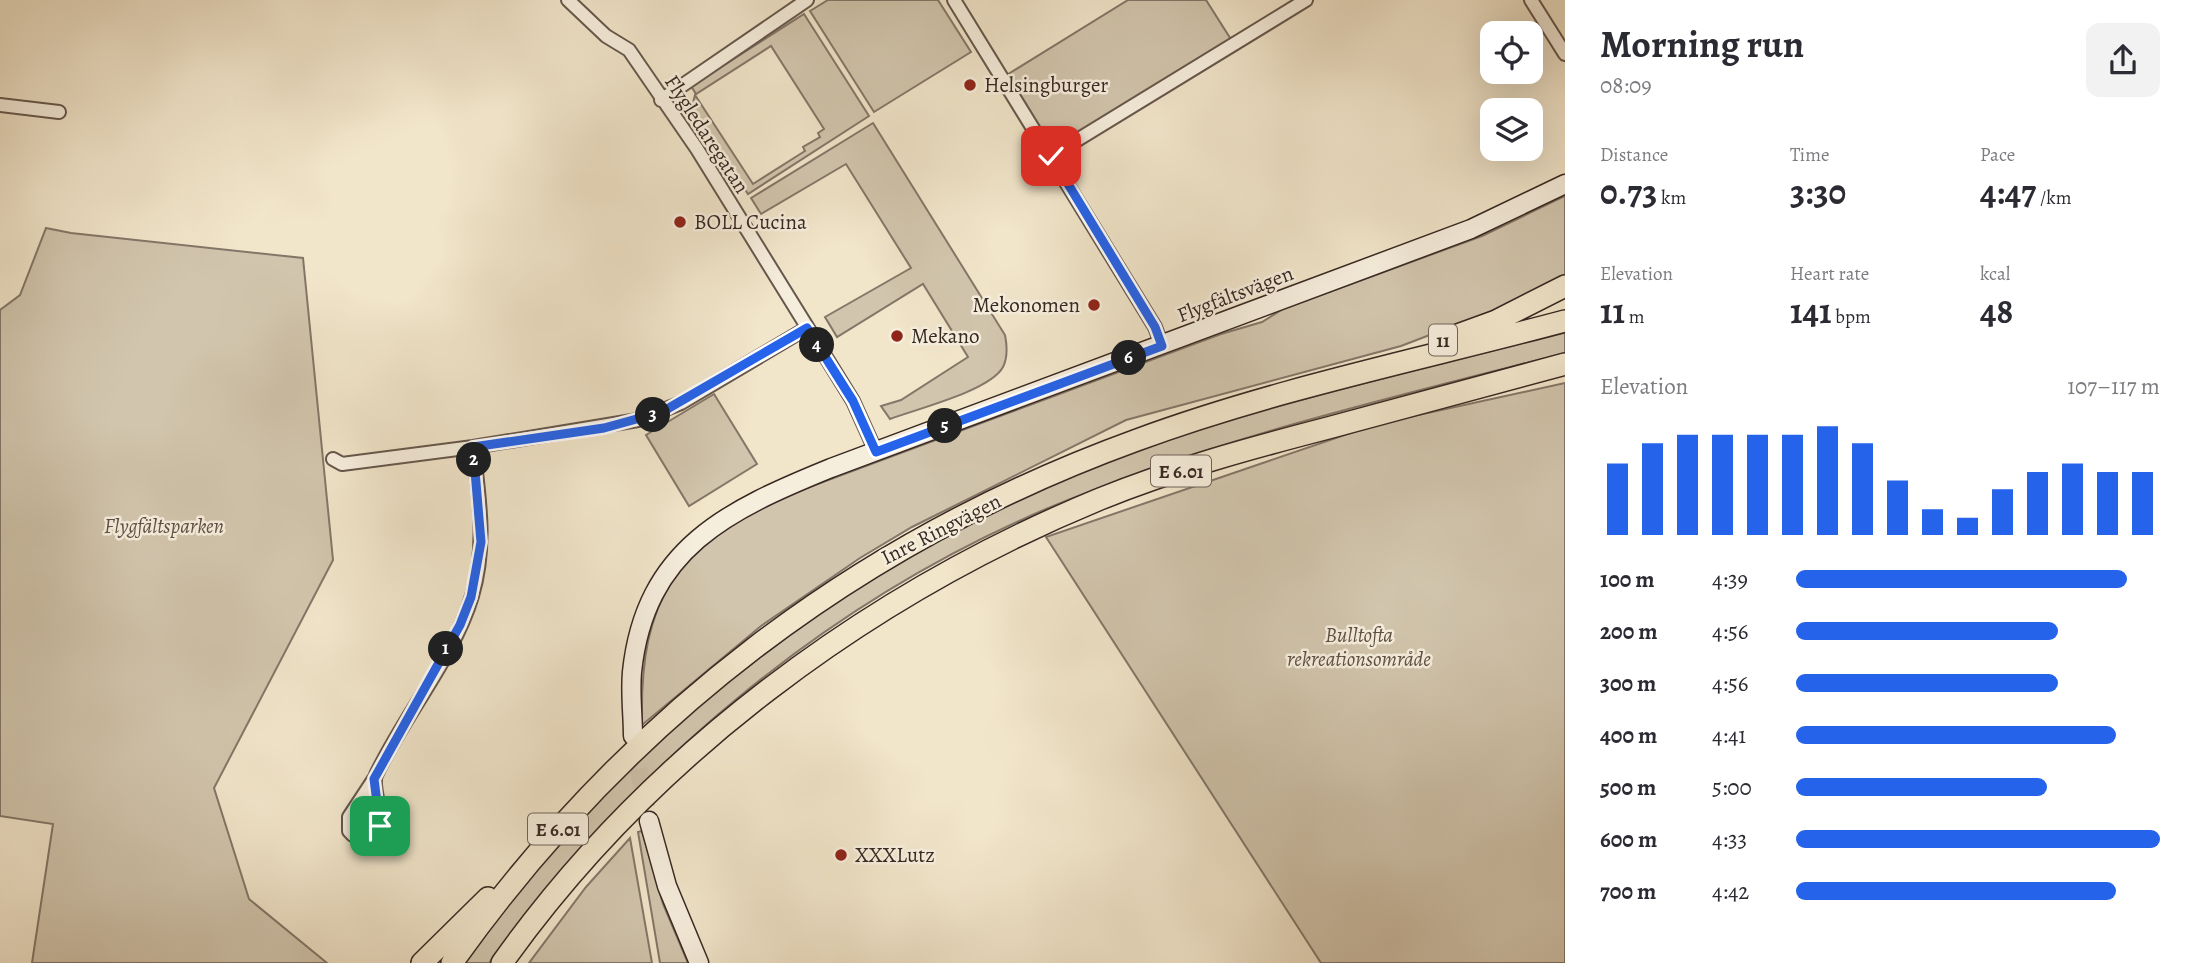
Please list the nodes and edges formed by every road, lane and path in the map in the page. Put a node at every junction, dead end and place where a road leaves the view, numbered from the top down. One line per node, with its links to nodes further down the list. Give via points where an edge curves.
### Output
1 (568, 0): 7 (street, Flygledaregatan, via 606,36 629,50)
2 (807, 0): 7 (street)
3 (954, 0): 10 (street)
4 (1306, 0): 10 (street)
5 (1531, 0): 6 (street)
6 (1565, 54)
7 (662, 100): 14 (street, Flygledaregatan)
8 (0, 105): 9 (street)
9 (59, 112)
10 (1051, 156): 15 (street, via 1155,327)
11 (1565, 184): 15 (street, Flygfältsvägen, via 1471,229)
12 (1565, 286): 17 (highway, 11, via 1496,321)
13 (1565, 321): 17 (highway, Inre Ringvägen / E 6.01)
14 (807, 328): 18 (street, via 662,412 604,428); 19 (street, Flygledaregatan, via 853,401)
15 (1162, 346): 19 (street, Flygfältsvägen)
16 (1565, 364): 24 (highway, Inre Ringvägen / E 6.01, via 1225,455 1103,498 990,548 874,615 739,715 656,788)
17 (1317, 386): 25 (highway, Inre Ringvägen / E 6.01, via 1137,440 957,518 874,564 781,626 693,696 603,780)
18 (473, 447): 20 (street, via 342,464); 22 (street, via 481,542 471,597)
19 (876, 452): 21 (street, Flygfältsvägen, via 763,495 700,534 677,556 656,589 637,635 631,675)
20 (333, 459)
21 (633, 736)
22 (374, 779)
23 (649, 821): 30 (street, via 667,886)
24 (583, 862): 28 (highway, Inre Ringvägen / E 6.01); 29 (highway, via 575,887)
25 (516, 880): 26 (highway, via 484,900); 27 (highway, Inre Ringvägen / E 6.01)
26 (422, 963)
27 (453, 963)
28 (502, 963)
29 (516, 963)
30 (699, 963)

